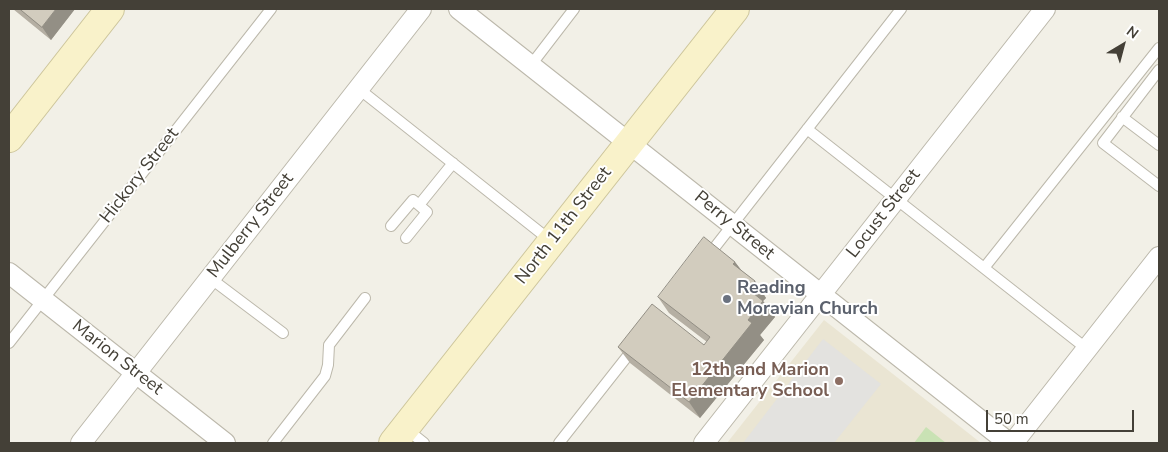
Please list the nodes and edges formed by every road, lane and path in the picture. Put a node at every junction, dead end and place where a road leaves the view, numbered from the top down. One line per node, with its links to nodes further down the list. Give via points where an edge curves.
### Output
1 (110, 9): 15 (street)
2 (271, 9): 33 (lane, Hickory Street)
3 (422, 9): 12 (street, Mulberry Street)
4 (458, 9): 10 (street, Perry Street)
5 (574, 9): 10 (lane)
6 (735, 9): 16 (street, North 11th Street)
7 (901, 9): 14 (lane)
8 (1045, 9): 20 (street, Locust Street)
9 (1159, 48): 28 (lane)
10 (531, 65): 16 (street, Perry Street)
11 (1159, 70): 13 (lane)
12 (359, 89): 18 (lane); 30 (street, Mulberry Street)
13 (1122, 117): 17 (lane); 19 (lane, via 1103,143)
14 (807, 129): 20 (lane); 22 (lane)
15 (9, 138)
16 (630, 143): 22 (street, Perry Street); 25 (street, North 11th Street)
17 (1159, 145)
18 (453, 163): 21 (lane); 25 (lane)
19 (1159, 186)
20 (896, 198): 28 (lane); 31 (street, Locust Street)
21 (419, 205): 23 (lane, via 413,200); 24 (lane, via 427,212)
22 (732, 225): 27 (lane); 31 (street, Perry Street)
23 (391, 226)
24 (406, 238)
25 (552, 241): 39 (street, North 11th Street)
26 (1159, 257): 37 (street)
27 (701, 264)
28 (984, 268): 37 (lane)
29 (9, 273): 33 (street, Marion Street)
30 (210, 278): 34 (lane); 38 (street, Mulberry Street)
31 (820, 295): 44 (street, Locust Street); 45 (street, Perry Street)
32 (365, 298): 42 (lane, via 329,345 325,376)
33 (42, 300): 36 (lane, Hickory Street); 38 (street, Marion Street)
34 (283, 333)
35 (639, 342): 43 (lane)
36 (9, 343)
37 (1087, 349): 46 (street)
38 (135, 372): 40 (street, Mulberry Street); 41 (street, Marion Street)
39 (407, 438)
40 (81, 443)
41 (225, 443)
42 (273, 443)
43 (558, 443)
44 (704, 443)
45 (1009, 443)
46 (1013, 443)

